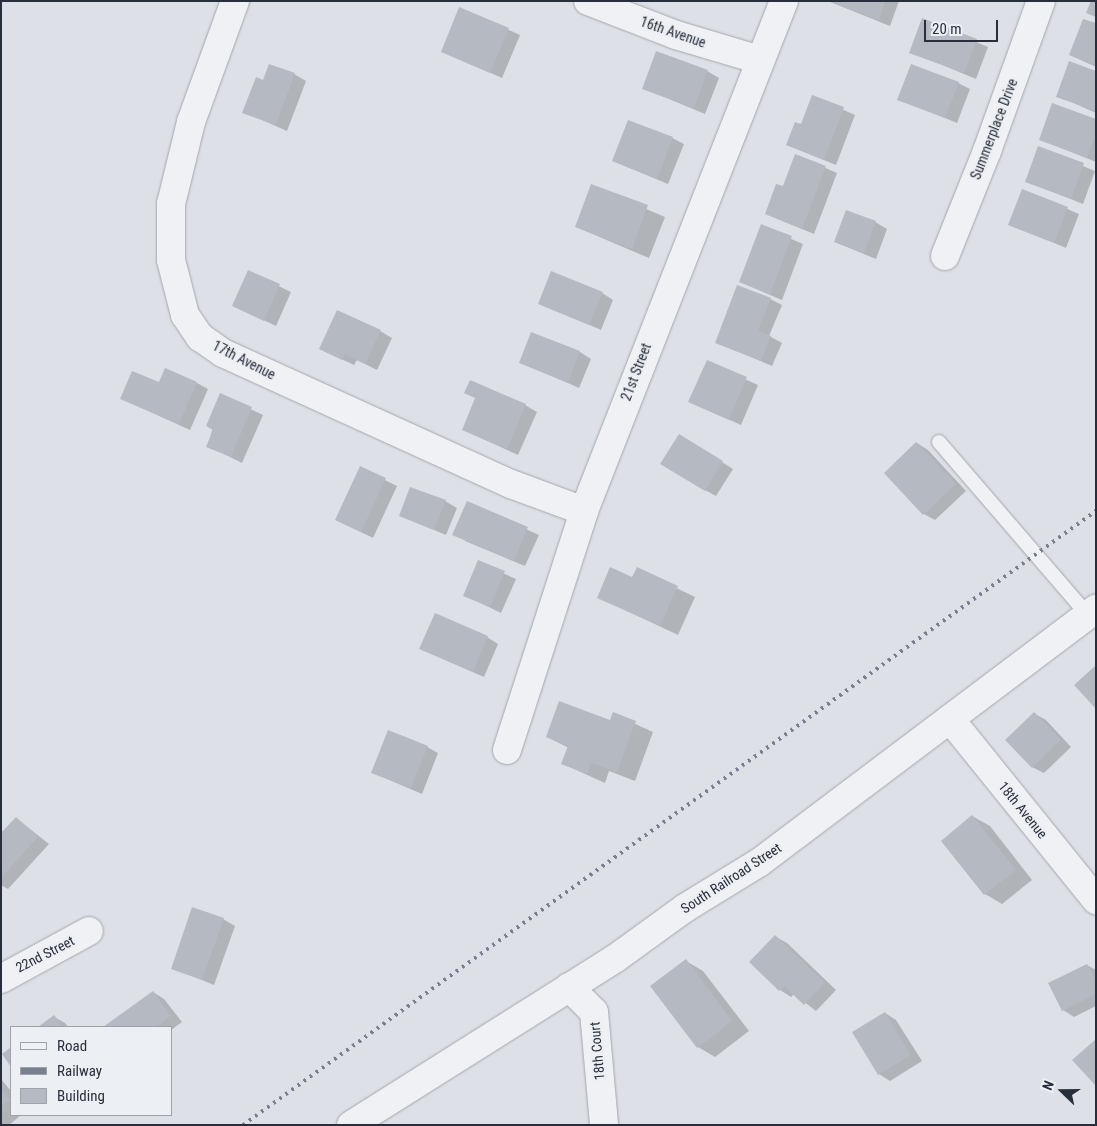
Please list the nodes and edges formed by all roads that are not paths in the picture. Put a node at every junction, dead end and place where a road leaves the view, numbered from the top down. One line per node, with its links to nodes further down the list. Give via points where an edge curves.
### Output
1 (235, 1): 8 (street, 17th Avenue, via 191,122 171,204 171,260 185,315 200,337 223,354 467,464)
2 (588, 1): 5 (street, 16th Avenue, via 676,35)
3 (784, 1): 5 (street, 21st Street)
4 (1041, 1): 6 (street, Summerplace Drive, via 987,151)
5 (760, 60): 8 (street, 21st Street)
6 (944, 256)
7 (939, 442): 9 (lane)
8 (584, 512): 11 (street, 21st Street)
9 (1092, 612): 10 (street, South Railroad Street)
10 (950, 720): 12 (street, 18th Avenue); 15 (street, South Railroad Street, via 760,862 685,908)
11 (507, 750)
12 (1096, 900)
13 (89, 931): 14 (street, 22nd Street)
14 (1, 978)
15 (569, 987): 16 (street, South Railroad Street); 17 (street, 18th Court, via 594,1012)
16 (351, 1125)
17 (604, 1125)

